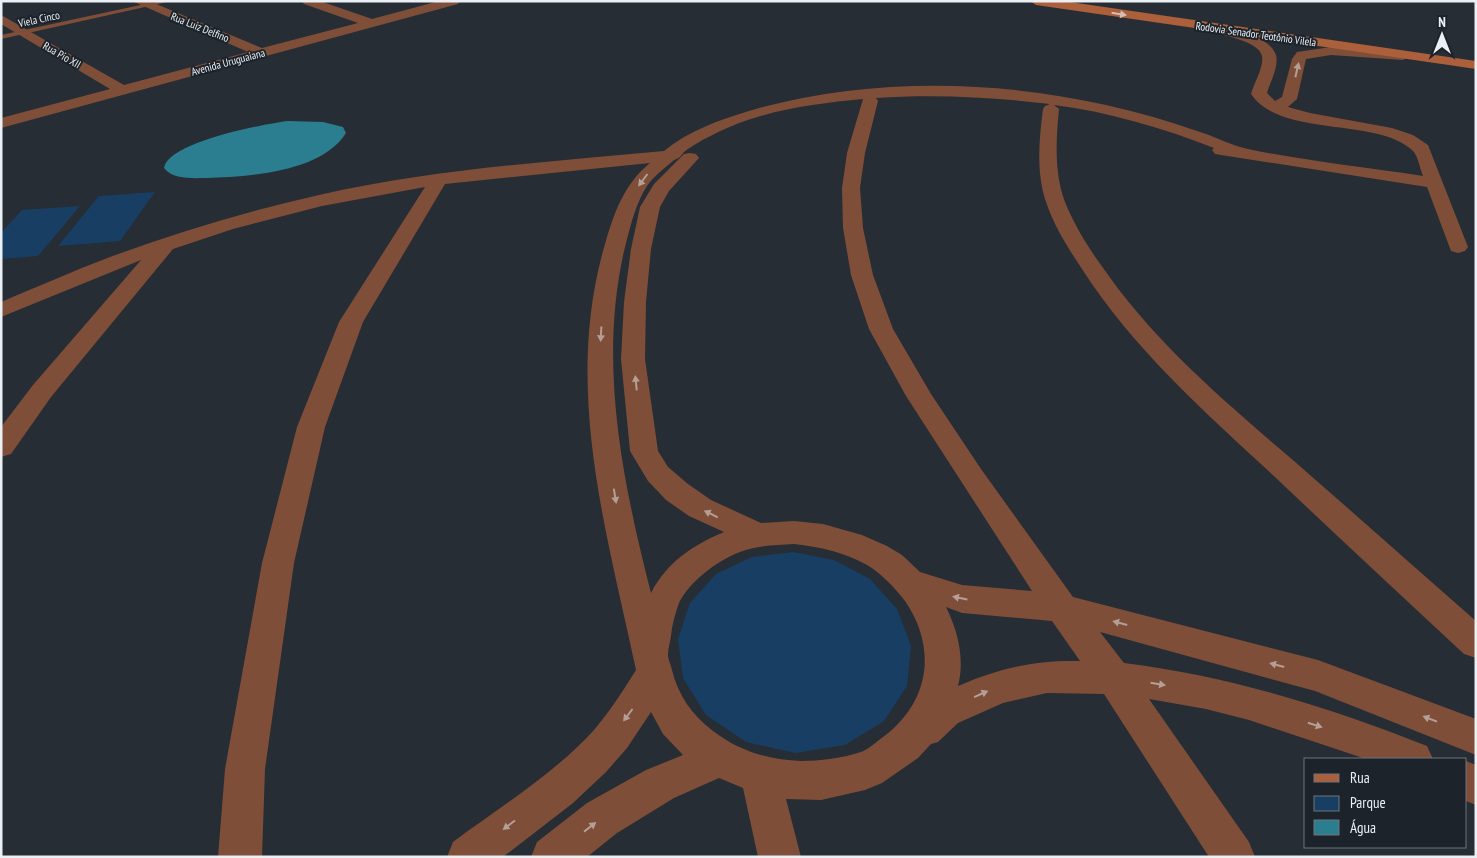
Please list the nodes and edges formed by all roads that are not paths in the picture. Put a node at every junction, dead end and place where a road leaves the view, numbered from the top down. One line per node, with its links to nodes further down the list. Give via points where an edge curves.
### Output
1 (169, 1): 6 (lane, Viela Cinco)
2 (308, 1): 10 (street)
3 (454, 1): 10 (street, Avenida Uruguaiana)
4 (1036, 1): 7 (main road, Rodovia Senador Teotônio Vilela, one-way to 7)
5 (1118, 1): 7 (main road, Rodovia Senador Teotônio Vilela)
6 (143, 4): 13 (lane, Viela Cinco); 16 (street, Rua Luiz Delfino)
7 (1184, 17): 8 (main road, Rodovia Senador Teotônio Vilela); 11 (main road, Rodovia Senador Teotônio Vilela)
8 (1238, 17)
9 (1, 19): 13 (street, Rua Pio XII)
10 (371, 23): 16 (street, Avenida Uruguaiana)
11 (1199, 26): 15 (main road, Rodovia Senador Teotônio Vilela); 22 (street, via 1237,35 1267,49 1270,57 1259,94)
12 (1327, 30): 15 (main road)
13 (24, 32): 14 (lane, Viela Cinco); 19 (street, Rua Pio XII)
14 (1, 37)
15 (1318, 43): 17 (main road, Rodovia Senador Teotônio Vilela)
16 (262, 53): 19 (street, Avenida Uruguaiana)
17 (1426, 58): 18 (main road, Rodovia Senador Teotônio Vilela); 22 (street, one-way to 17, via 1290,99 1302,55 1332,51)
18 (1476, 65)
19 (122, 90): 25 (street, Avenida Uruguaiana)
20 (920, 95): 21 (street); 23 (street); 24 (street, via 1002,94 1053,100); 26 (street, via 859,94 772,109 697,136)
21 (870, 101): 27 (street, via 772,118); 36 (street, via 856,153 851,188 853,228 862,275 882,329 934,420)
22 (1273, 106): 29 (street, via 1296,115 1390,134 1416,143 1422,149)
23 (1051, 109): 24 (street); 37 (street, via 1046,152 1050,181 1060,212 1107,290 1150,342 1205,399)
24 (1092, 112): 29 (street, via 1154,122 1239,152)
25 (1, 123)
26 (668, 155): 27 (street); 28 (street); 38 (street, one-way to 38, via 644,177 628,202 603,303 599,369 623,546)
27 (692, 156): 34 (street, one-way to 27, via 700,508 677,492 658,474 644,451 633,359 641,249 650,207 661,188)
28 (439, 179): 30 (street, via 322,200); 45 (street, via 351,322 311,427 278,563 245,769)
29 (1434, 183): 31 (street)
30 (166, 244): 32 (street); 33 (street, via 42,390)
31 (1458, 247)
32 (1, 310)
33 (1, 447)
34 (756, 534): 35 (street, via 798,531 840,538 879,556); 38 (street, via 722,545 693,564 670,588 655,619)
35 (912, 583): 36 (street, one-way to 35, via 962,599); 41 (street, via 934,618 943,659 936,701)
36 (1062, 608): 39 (street); 40 (street, one-way to 36, via 1318,676)
37 (1476, 643)
38 (652, 663): 43 (street, via 666,705 688,735); 46 (street, one-way to 46, via 633,709 606,744 572,778)
39 (1113, 677): 41 (street, one-way to 39, via 946,710 991,690 1038,677); 42 (street, one-way to 42, via 1179,687 1274,711); 49 (street)
40 (1476, 737)
41 (912, 739): 44 (street, via 870,768 816,782)
42 (1411, 758)
43 (719, 759): 44 (street); 47 (street, one-way to 43, via 618,808 660,784)
44 (760, 776): 48 (street)
45 (240, 857)
46 (468, 857)
47 (552, 857)
48 (780, 857)
49 (1234, 857)

